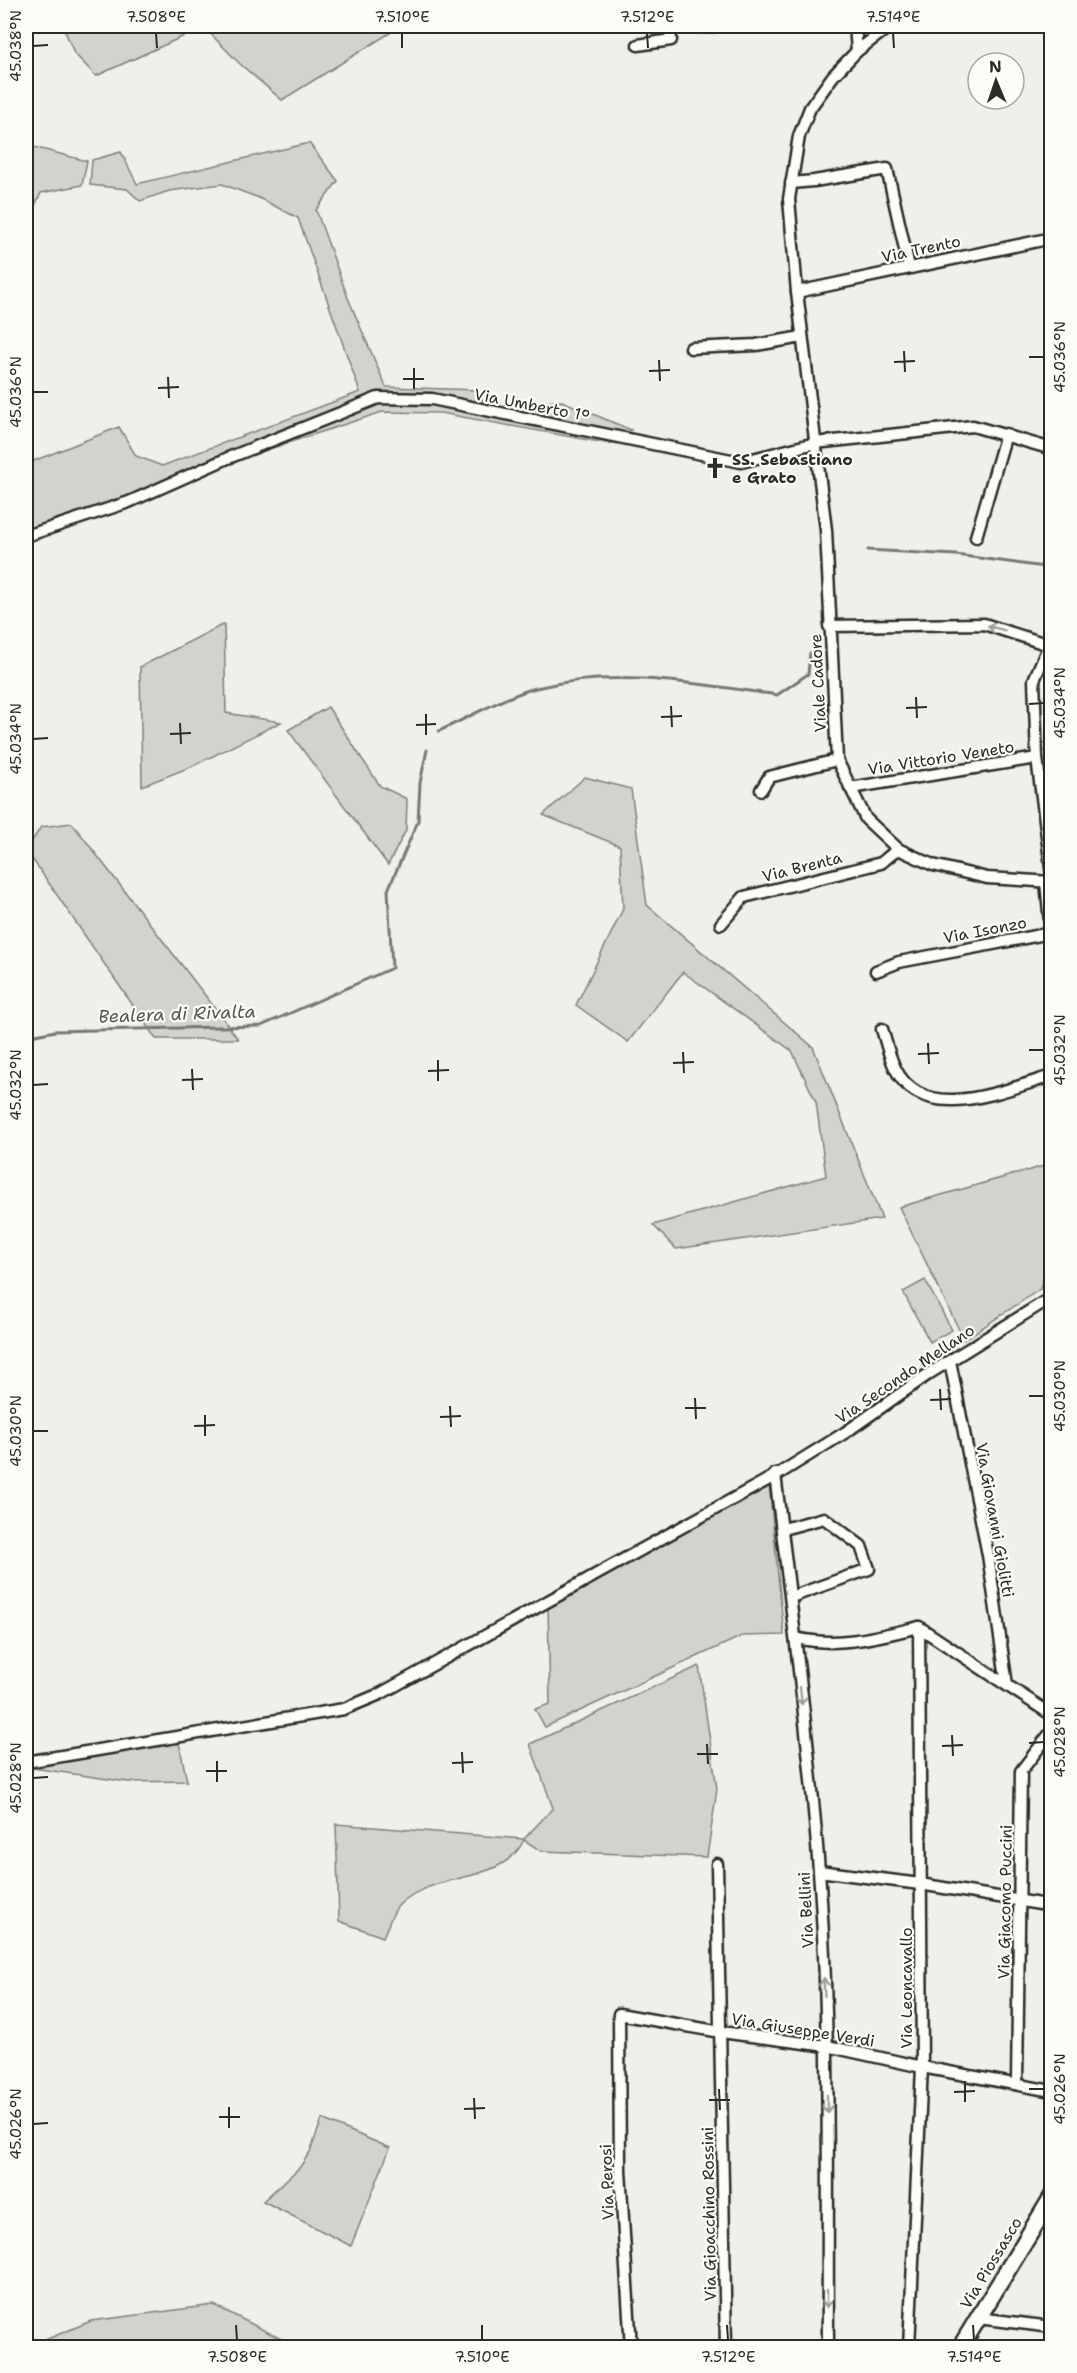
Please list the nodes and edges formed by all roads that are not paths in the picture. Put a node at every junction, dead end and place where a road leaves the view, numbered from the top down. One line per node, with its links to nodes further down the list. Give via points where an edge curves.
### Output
1 (669, 26): 4 (street, via 670,40)
2 (855, 26): 5 (street)
3 (890, 26): 5 (street, Viale Cadore)
4 (638, 45)
5 (857, 51): 6 (street, Viale Cadore, via 810,108 798,136)
6 (790, 183): 8 (street, via 887,169); 9 (street, Viale Cadore)
7 (1052, 238): 8 (street, Via Trento)
8 (909, 267): 9 (street, Via Trento)
9 (797, 292): 10 (street, Viale Cadore)
10 (802, 337): 11 (street, via 756,345); 13 (street, Viale Cadore)
11 (691, 348)
12 (1006, 434): 13 (street, Via Umberto 1°, via 973,426); 14 (street, Via Umberto 1°); 16 (street)
13 (814, 443): 15 (street, Via Umberto 1°, via 741,462 432,399 378,398 129,502); 17 (street, Viale Cadore, via 826,530)
14 (1052, 449)
15 (26, 536)
16 (976, 537)
17 (829, 626): 18 (street, one-way to 17, via 984,624); 20 (street, Viale Cadore)
18 (1050, 643): 19 (street, via 1034,680)
19 (1037, 758): 21 (street, Via Vittorio Veneto); 24 (street)
20 (837, 760): 21 (street, Viale Cadore); 22 (street, via 770,777)
21 (850, 788): 23 (street, Viale Cadore, via 866,819)
22 (761, 790)
23 (898, 849): 24 (street, Viale Cadore, via 933,865 987,878); 25 (street, Via Brenta, via 881,863 744,897)
24 (1050, 880): 26 (street, Via Isonzo, via 1051,933 899,962)
25 (721, 924)
26 (876, 971)
27 (882, 1029): 28 (street, via 896,1070 916,1094 945,1102)
28 (1052, 1076)
29 (1052, 1297): 30 (street, Via Secondo Mellano)
30 (950, 1361): 31 (street, Via Secondo Mellano); 36 (street, Via Giovanni Giolitti, via 988,1556)
31 (776, 1474): 32 (street, Via Bellini); 39 (street, Via Secondo Mellano, via 380,1694 344,1709)
32 (783, 1529): 33 (street, Via Bellini); 33 (street, via 824,1518 861,1546 869,1569)
33 (791, 1598): 35 (street, Via Bellini)
34 (919, 1627): 35 (street, via 863,1641 818,1643); 36 (street); 42 (street, Via Leoncavallo)
35 (796, 1638): 41 (street, Via Bellini, one-way to 41)
36 (1007, 1685): 37 (street)
37 (1052, 1715)
38 (1052, 1731): 43 (street, Via Giacomo Puccini, via 1021,1771)
39 (26, 1762)
40 (717, 1864): 46 (street, Via Gioacchino Rossini)
41 (819, 1871): 42 (street); 47 (street, Via Bellini, one-way to 41)
42 (920, 1884): 43 (street); 48 (street, Via Leoncavallo)
43 (1019, 1900): 44 (street); 49 (street, Via Giacomo Puccini)
44 (1052, 1906)
45 (619, 2014): 46 (street, Via Giuseppe Verdi); 54 (street, Via Perosi, via 620,2170)
46 (721, 2032): 47 (street, Via Giuseppe Verdi); 55 (street, Via Gioacchino Rossini)
47 (827, 2046): 48 (street, Via Giuseppe Verdi); 56 (street, Via Bellini, one-way to 56)
48 (922, 2067): 49 (street, Via Giuseppe Verdi); 57 (street, Via Leoncavallo)
49 (1017, 2084): 50 (street, Via Giuseppe Verdi)
50 (1052, 2091)
51 (1052, 2197): 52 (street, Via Piossasco)
52 (978, 2318): 53 (street); 58 (street, Via Piossasco)
53 (1052, 2326)
54 (631, 2348)
55 (726, 2348)
56 (828, 2348)
57 (909, 2348)
58 (960, 2348)

